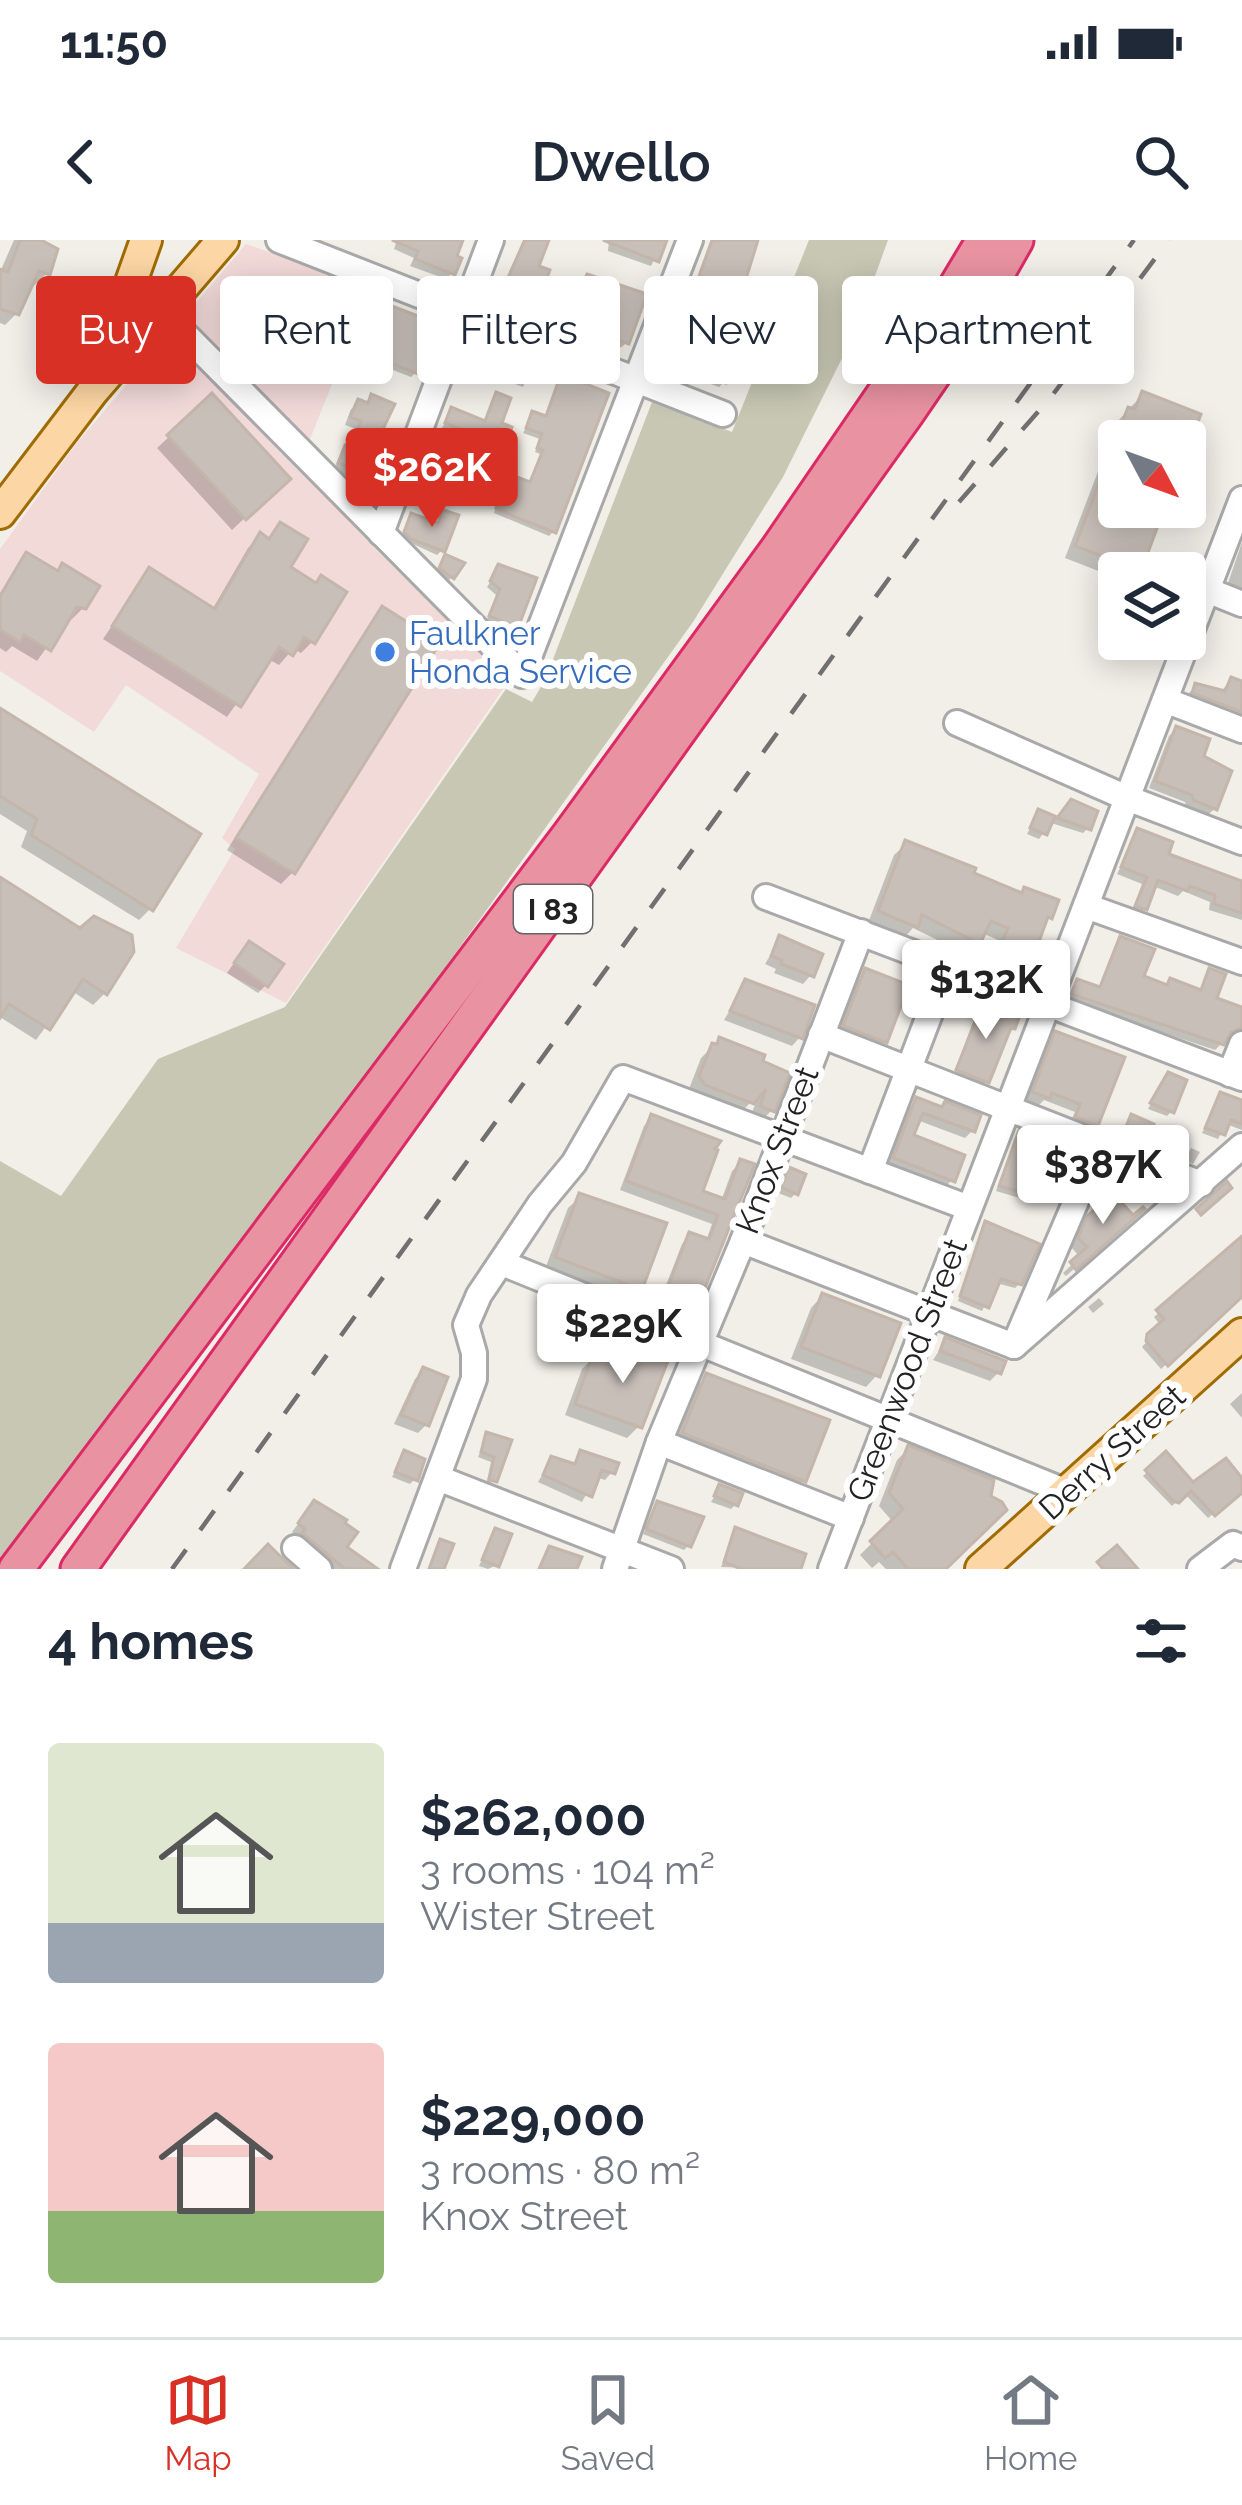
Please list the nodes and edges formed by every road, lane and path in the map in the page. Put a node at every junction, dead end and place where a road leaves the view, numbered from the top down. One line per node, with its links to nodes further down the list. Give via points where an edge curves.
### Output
1 (146, 240): 16 (main road)
2 (223, 240): 8 (main road)
3 (279, 240): 10 (street)
4 (491, 240): 9 (street)
5 (690, 240): 13 (street)
6 (984, 240): 61 (highway, I 83, via 777,550 571,834)
7 (1016, 240): 62 (highway, I 83, via 970,321 790,578)
8 (191, 276)
9 (477, 276)
10 (417, 292)
11 (196, 345): 22 (street)
12 (620, 373): 13 (street)
13 (634, 379): 17 (street); 22 (street, via 522,675)
14 (99, 384): 16 (main road)
15 (436, 384): 22 (street)
16 (92, 392): 18 (main road)
17 (723, 414)
18 (40, 459): 19 (street); 21 (main road)
19 (0, 485)
20 (1242, 500): 23 (street, Greenwood Street)
21 (0, 513)
22 (381, 533)
23 (1207, 590): 24 (street); 25 (street, Greenwood Street)
24 (1242, 604)
25 (1165, 700): 27 (street); 28 (street, Greenwood Street)
26 (957, 723): 28 (street)
27 (1242, 730)
28 (1127, 798): 29 (street); 31 (street, Greenwood Street)
29 (1242, 842)
30 (766, 897): 32 (street)
31 (1086, 906): 33 (street); 35 (street, Greenwood Street)
32 (861, 932): 34 (street); 36 (street, Knox Street)
33 (1242, 962)
34 (948, 966): 35 (street); 38 (street)
35 (1048, 1004): 39 (street); 40 (street, Greenwood Street)
36 (821, 1035): 38 (street); 41 (street, Knox Street)
37 (1242, 1044): 39 (street)
38 (909, 1071): 40 (street); 44 (street)
39 (1236, 1076)
40 (1008, 1109): 42 (street); 46 (street, Greenwood Street)
41 (782, 1137): 44 (street); 47 (street, Knox Street); 48 (street, via 623,1078)
42 (1100, 1145): 45 (street); 52 (street)
43 (1242, 1146): 45 (street)
44 (870, 1171): 46 (street)
45 (1201, 1184): 52 (street)
46 (969, 1208): 49 (street, Greenwood Street)
47 (742, 1241): 49 (street); 51 (street, Knox Street)
48 (502, 1262): 51 (street); 55 (street, via 466,1325 474,1379)
49 (929, 1313): 52 (street); 53 (street, Greenwood Street)
50 (1242, 1334): 56 (main road, Derry Street)
51 (699, 1342): 53 (street); 54 (street, Knox Street)
52 (1013, 1346)
53 (888, 1422): 56 (street); 57 (street, Greenwood Street)
54 (659, 1442): 57 (street); 60 (street, Knox Street)
55 (438, 1478): 60 (street); 64 (street)
56 (1067, 1492): 67 (main road, Derry Street)
57 (850, 1518): 66 (street, Greenwood Street)
58 (1237, 1546): 68 (street)
59 (295, 1548): 63 (street)
60 (619, 1560): 65 (street)
61 (16, 1569)
62 (77, 1569)
63 (319, 1569)
64 (403, 1569)
65 (671, 1569)
66 (831, 1569)
67 (981, 1569)
68 (1200, 1569)

